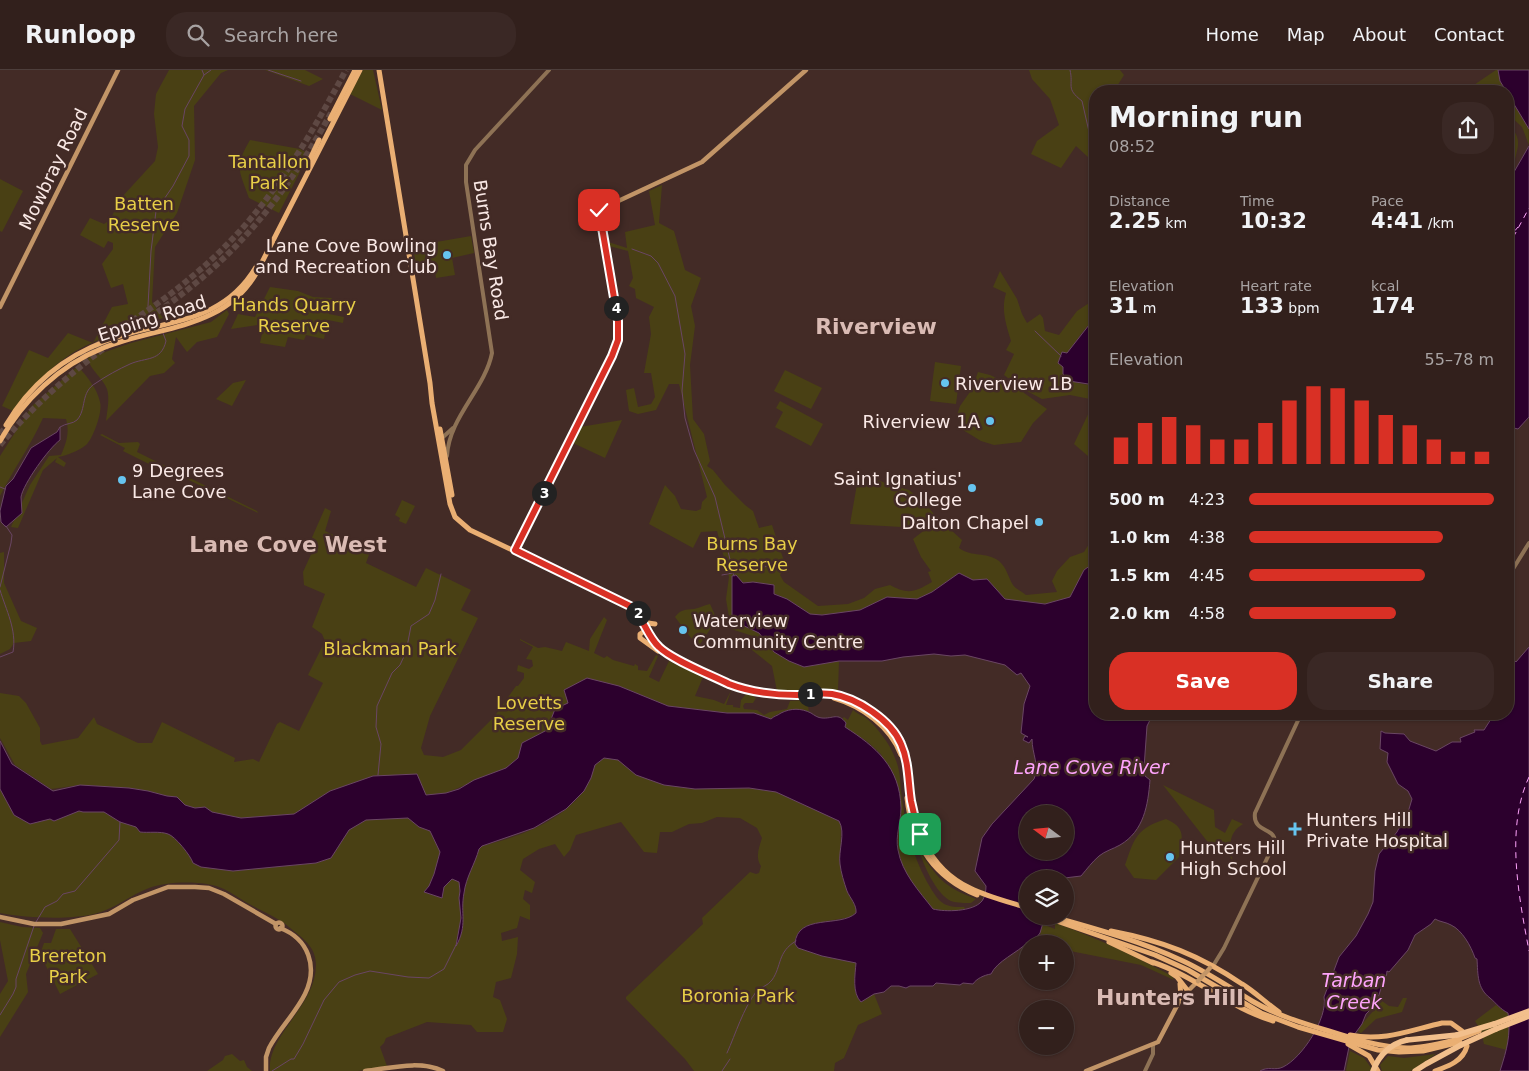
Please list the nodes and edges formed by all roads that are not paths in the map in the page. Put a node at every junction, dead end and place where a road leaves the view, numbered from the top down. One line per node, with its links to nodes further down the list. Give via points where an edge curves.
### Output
1 (118, 70): 8 (main road, Mowbray Road)
2 (355, 70): 7 (main road, Epping Road)
3 (360, 70): 7 (main road, Epping Road)
4 (379, 70): 12 (main road)
5 (549, 70): 10 (street, Burns Bay Road, via 475,150 466,165 492,353 490,363)
6 (806, 70): 16 (main road, via 702,162 599,210 618,338)
7 (315, 153): 9 (main road, Epping Road, via 257,272 247,286 228,302 199,315)
8 (0, 307)
9 (79, 356): 11 (main road, Epping Road, via 36,386); 13 (main road, Epping Road, via 37,392)
10 (455, 426): 12 (street, Burns Bay Road); 14 (street, Burns Bay Road)
11 (0, 435)
12 (441, 440): 14 (main road)
13 (0, 441)
14 (445, 461): 16 (main road, Burns Bay Road, via 451,506 458,521 470,530)
15 (1529, 543): 17 (street)
16 (515, 550): 18 (main road, Burns Bay Road)
17 (1514, 567)
18 (590, 587): 19 (main road, Burns Bay Road); 21 (main road, Burns Bay Road, via 628,609)
19 (637, 612): 20 (main road, via 647,622); 21 (main road, Burns Bay Road)
20 (655, 624)
21 (646, 630): 23 (main road, Burns Bay Road, via 665,652 729,684 779,694 833,694 853,701 882,719 894,732 903,750 916,824 924,845 942,869); 23 (main road, Burns Bay Road, via 640,635 641,639 658,652 735,689 777,697 834,698 875,719 893,737 901,754 910,814 925,854 945,877)
22 (1298, 720): 31 (street, via 1256,812 1255,820 1276,839 1224,948)
23 (973, 892): 24 (main road, Burns Bay Road)
24 (1019, 907)
25 (0, 917): 45 (main road, via 34,924 61,924 109,914 146,894 177,887 209,888 276,924 280,922 281,927 304,942 310,954 311,980 300,1006 275,1039)
26 (1074, 923): 28 (main road)
27 (1071, 925): 29 (main road)
28 (1086, 926): 31 (main road, via 1153,940 1183,951); 38 (main road, via 1145,944 1182,960)
29 (1092, 934): 30 (main road); 38 (main road, via 1174,964 1204,978 1261,1013)
30 (1152, 962): 32 (main road); 33 (main road)
31 (1211, 967): 33 (main road, bridge); 38 (main road, via 1244,984)
32 (1179, 979): 34 (main road); 35 (main road)
33 (1197, 981): 34 (main road); 38 (main road, via 1247,1012 1286,1025)
34 (1188, 991): 35 (main road)
35 (1181, 998): 43 (main road, via 1161,1038)
36 (1529, 1011): 39 (highway)
37 (1529, 1016): 39 (highway)
38 (1299, 1025): 40 (main road); 42 (main road)
39 (1495, 1027): 41 (highway, bridge); 41 (highway, bridge)
40 (1330, 1032): 41 (main road, via 1382,1037 1450,1023); 44 (main road)
41 (1461, 1039): 44 (main road, via 1417,1047); 50 (highway, bridge, via 1407,1040 1384,1052); 52 (highway); 53 (main road, via 1464,1054)
42 (1342, 1040): 44 (main road); 51 (main road, via 1365,1053)
43 (1153, 1045): 48 (main road); 49 (street, via 1154,1054)
44 (1379, 1047)
45 (266, 1071)
46 (366, 1071): 47 (main road, via 413,1065)
47 (443, 1071)
48 (1086, 1071)
49 (1145, 1071)
50 (1373, 1071)
51 (1378, 1071)
52 (1415, 1071)
53 (1435, 1071)

